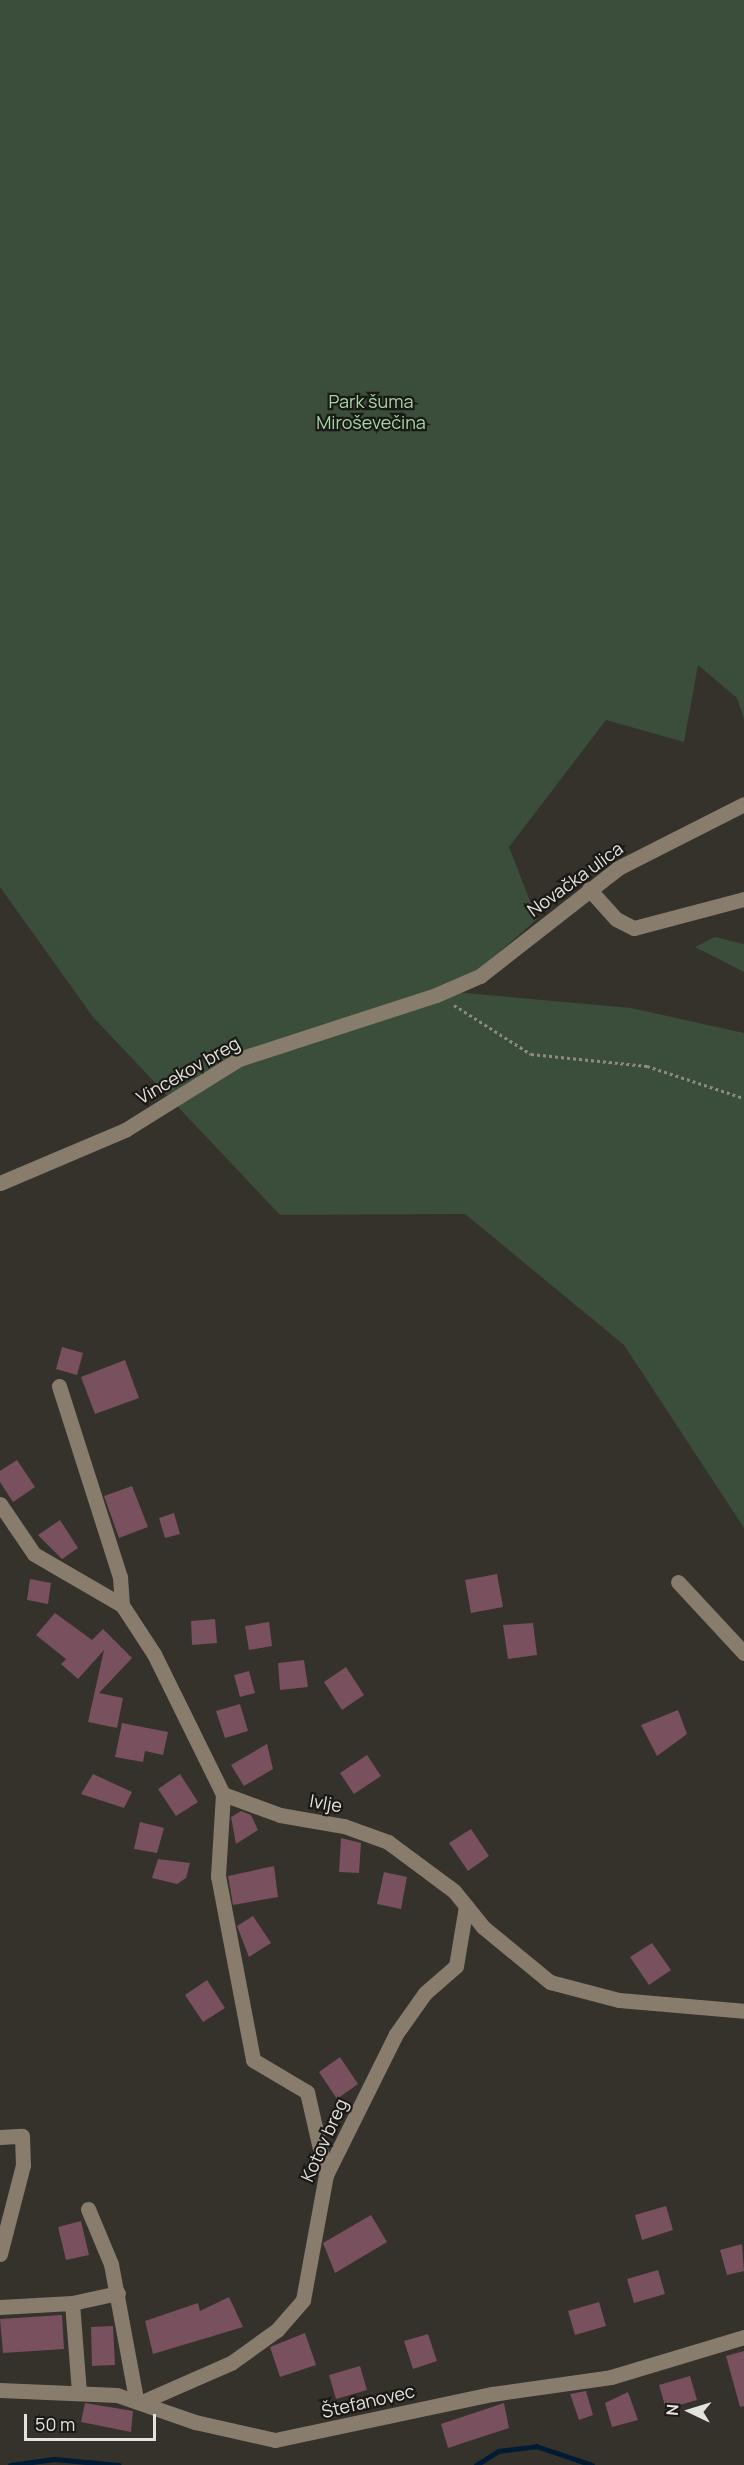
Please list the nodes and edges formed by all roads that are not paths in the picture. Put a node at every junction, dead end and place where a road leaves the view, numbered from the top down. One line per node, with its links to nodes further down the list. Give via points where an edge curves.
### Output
1 (744, 804): 2 (street, Novačka ulica, via 618,868)
2 (589, 889): 3 (street, via 616,919 634,928); 4 (street, Novačka ulica, via 545,920 518,951)
3 (744, 899)
4 (436, 995): 5 (street, Vincekov breg, via 239,1059 125,1130)
5 (0, 1183)
6 (59, 1386): 9 (street, via 120,1577)
7 (0, 1504): 9 (street, via 34,1554)
8 (678, 1582): 10 (street)
9 (122, 1605): 11 (street, via 154,1654)
10 (744, 1653)
11 (223, 1794): 12 (street, Ivlje, via 279,1815 344,1826 388,1842); 15 (street, via 218,1876 253,2060 307,2092)
12 (466, 1906): 13 (street, Ivlje, via 550,1982 619,2000); 15 (street, Kotov breg, via 456,1966 425,1993 396,2034)
13 (744, 2011)
14 (0, 2137): 17 (street, via 22,2136 22,2165)
15 (326, 2175): 24 (street, Kotov breg, via 303,2300 277,2330 231,2363)
16 (88, 2210): 18 (street)
17 (0, 2254)
18 (118, 2293): 19 (street); 24 (street)
19 (72, 2303): 20 (street); 23 (street)
20 (0, 2307)
21 (744, 2337): 24 (street, Štefanovec, via 611,2377 492,2394 275,2439 195,2422)
22 (0, 2390): 23 (street, Štefanovec)
23 (79, 2392): 24 (street, Štefanovec)
24 (140, 2400)

